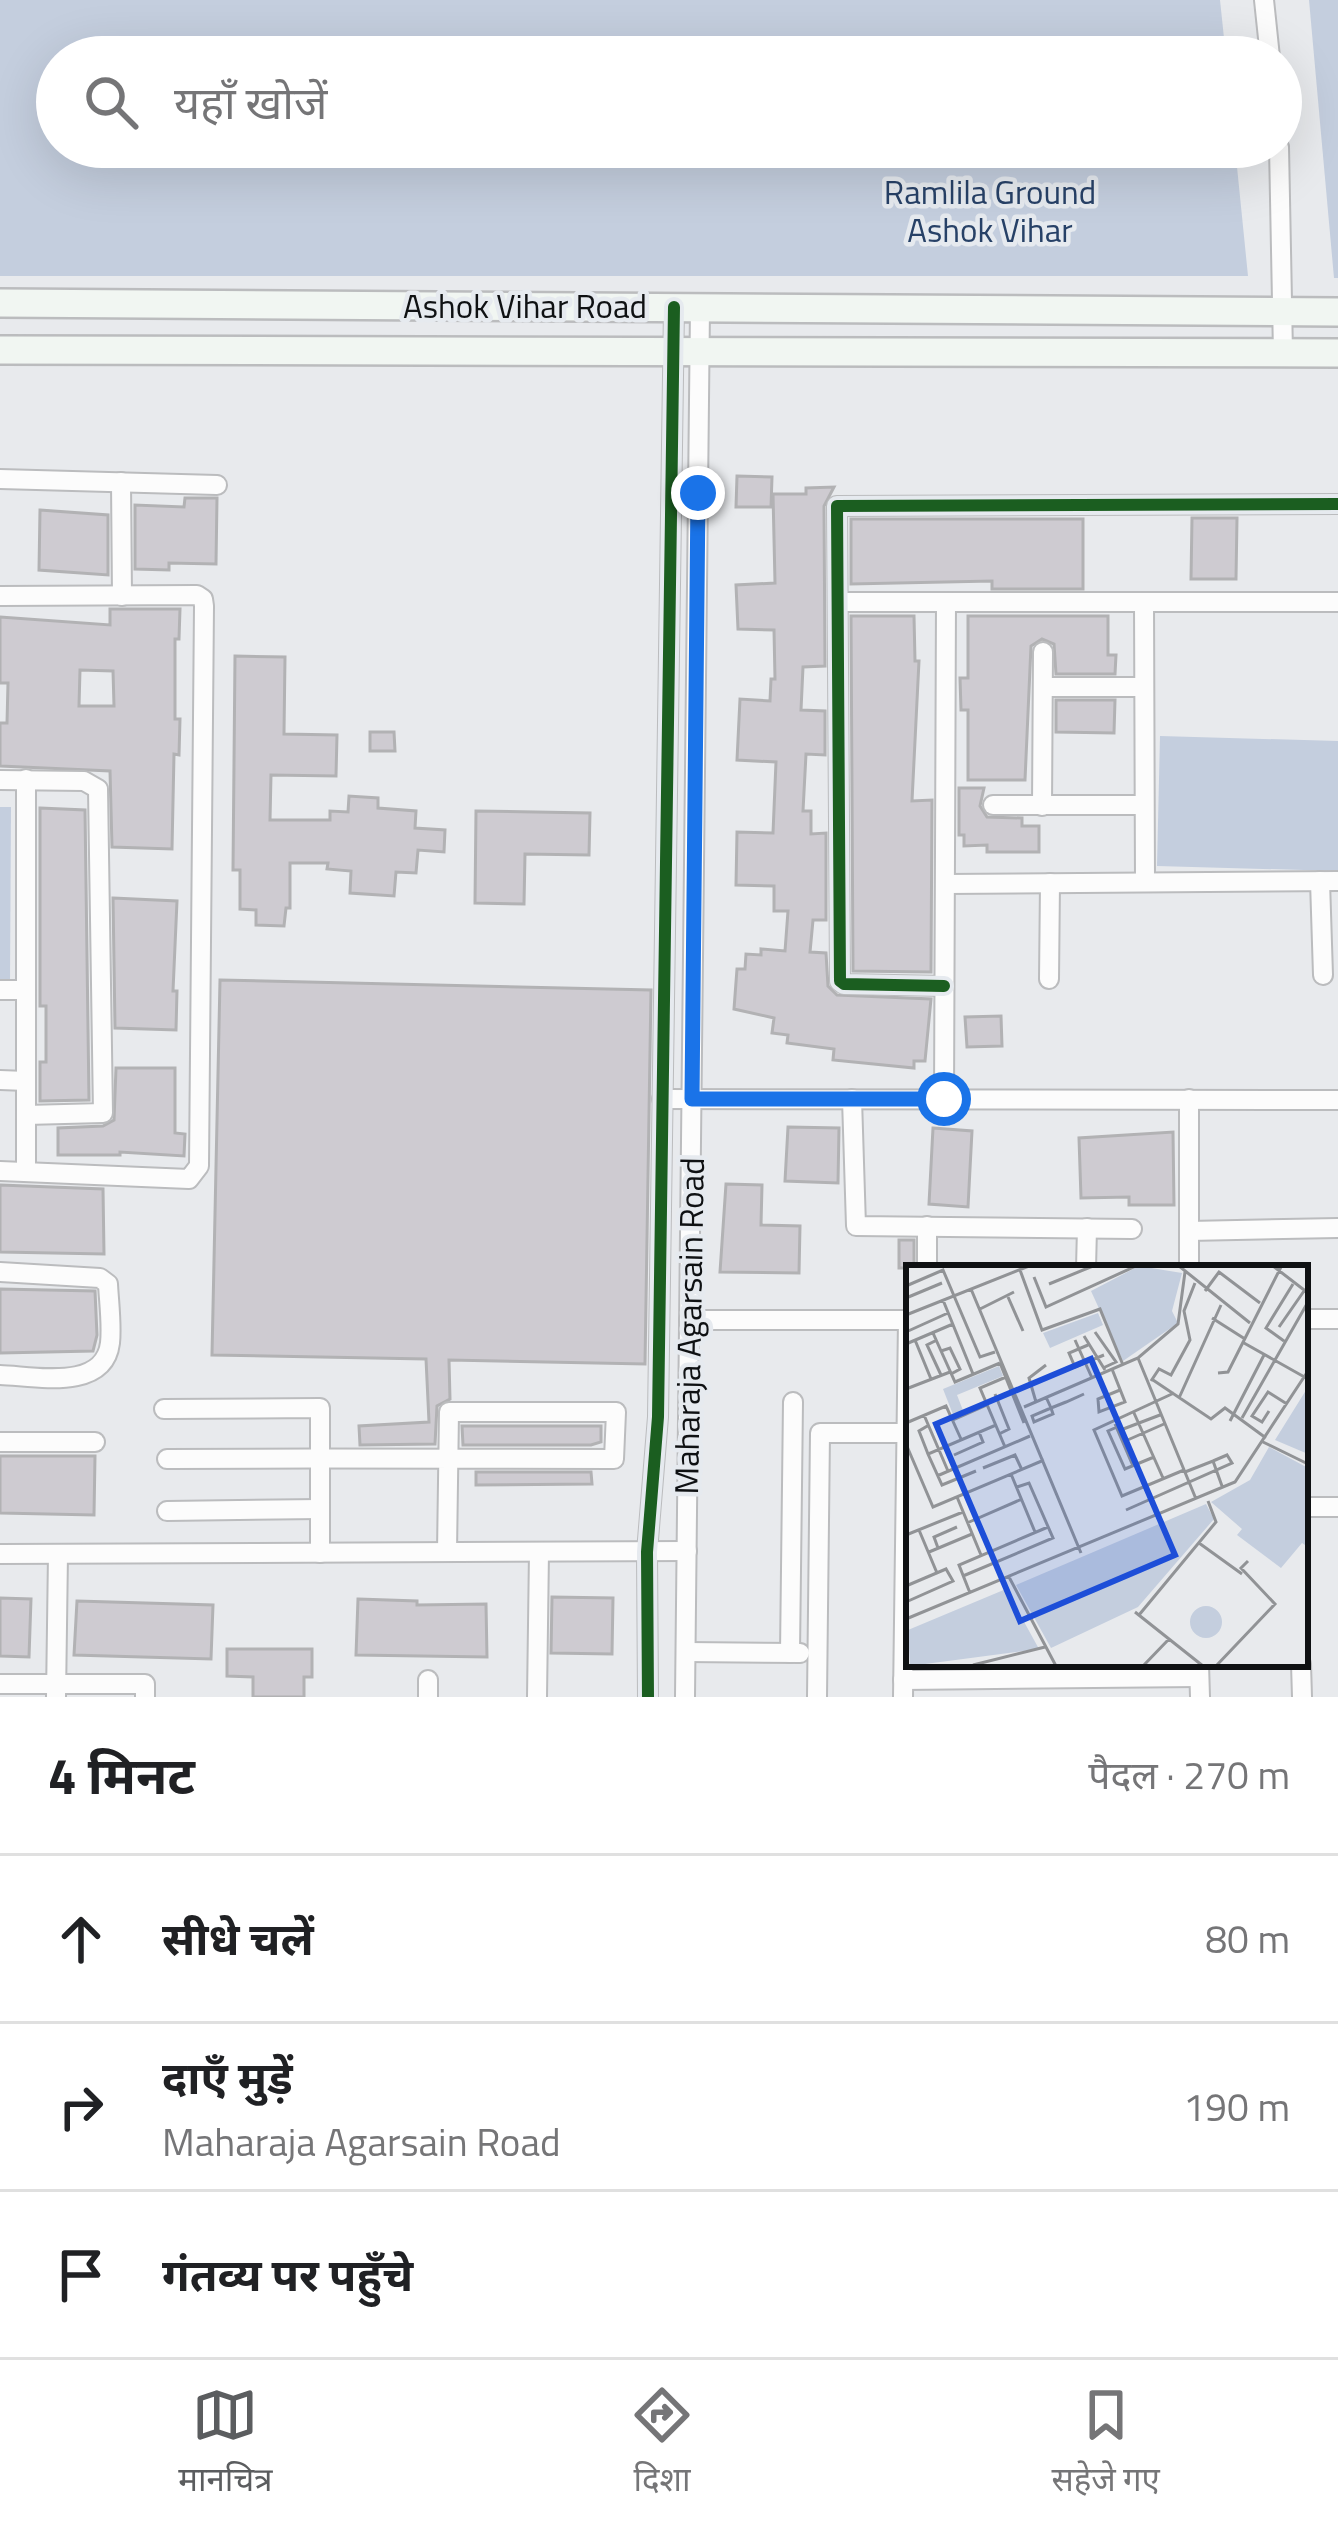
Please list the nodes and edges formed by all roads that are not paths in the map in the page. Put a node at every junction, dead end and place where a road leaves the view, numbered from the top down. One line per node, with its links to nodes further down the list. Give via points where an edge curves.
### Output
1 (1264, 0): 2 (street)
2 (1268, 36)
3 (1281, 168): 6 (street)
4 (0, 303): 5 (main road, Ashok Vihar Road)
5 (687, 308): 6 (main road, Ashok Vihar Road); 11 (street)
6 (1284, 311): 7 (main road, Ashok Vihar Road); 9 (street)
7 (1338, 312)
8 (0, 350): 11 (main road, Ashok Vihar Road)
9 (1283, 353): 10 (main road, Ashok Vihar Road); 11 (main road, Ashok Vihar Road)
10 (1338, 353)
11 (686, 354): 41 (street); 42 (street, Maharaja Agarsain Road)
12 (0, 479): 13 (street)
13 (122, 482): 14 (street); 17 (street)
14 (217, 485)
15 (1338, 504): 18 (street, via 839,505)
16 (0, 596): 17 (street)
17 (122, 596): 49 (street, via 197,595 205,606 199,1166 189,1179)
18 (838, 602): 19 (street); 36 (street, via 840,981)
19 (946, 602): 20 (street); 33 (street)
20 (1144, 602): 21 (street); 24 (street)
21 (1338, 602)
22 (1042, 652): 23 (street)
23 (1042, 686): 24 (street); 29 (street)
24 (1144, 687): 27 (street)
25 (26, 779): 26 (street); 38 (street); 47 (street, via 98,789 103,1113)
26 (0, 780)
27 (1144, 805): 29 (street); 31 (street)
28 (993, 806): 29 (street)
29 (1042, 806)
30 (1329, 881): 31 (street); 34 (street)
31 (1145, 882): 32 (street)
32 (1050, 883): 33 (street); 35 (street)
33 (946, 884): 36 (street)
34 (1323, 975)
35 (1049, 979)
36 (944, 986): 44 (street)
37 (0, 990): 38 (street)
38 (26, 990): 40 (street)
39 (0, 1080): 40 (street)
40 (26, 1081): 47 (street)
41 (662, 1099): 42 (street); 78 (street, via 658,1417)
42 (692, 1099): 43 (street); 59 (street, Maharaja Agarsain Road)
43 (852, 1099): 44 (street); 50 (street, via 856,1226)
44 (944, 1099): 45 (street)
45 (1189, 1100): 46 (street); 54 (street)
46 (1338, 1100)
47 (26, 1115): 49 (street)
48 (0, 1171): 49 (street)
49 (26, 1171)
50 (926, 1226): 51 (street); 55 (street)
51 (1087, 1228): 53 (street); 56 (street)
52 (1338, 1228): 54 (street)
53 (1132, 1229)
54 (1189, 1231): 57 (street)
55 (927, 1265)
56 (1086, 1265)
57 (1189, 1265)
58 (0, 1272): 61 (street, via 100,1278 108,1284 110,1342 106,1359 76,1377)
59 (689, 1320): 60 (street); 74 (street, Maharaja Agarsain Road)
60 (906, 1320)
61 (0, 1375)
62 (793, 1402): 83 (street)
63 (164, 1409): 67 (street, via 320,1408)
64 (906, 1433): 84 (street, via 820,1433)
65 (0, 1442): 66 (street)
66 (95, 1442)
67 (321, 1458): 68 (street); 69 (street); 72 (street)
68 (167, 1459)
69 (448, 1459): 69 (street, via 614,1459 616,1412 449,1412); 76 (street)
70 (1308, 1507): 71 (street)
71 (1338, 1508)
72 (320, 1510): 73 (street); 79 (street)
73 (167, 1511)
74 (687, 1551): 78 (street); 82 (street, Maharaja Agarsain Road)
75 (906, 1551): 88 (street)
76 (447, 1552): 77 (street); 79 (street)
77 (538, 1552): 78 (street); 91 (street)
78 (646, 1552): 92 (street)
79 (320, 1553): 81 (street)
80 (0, 1554): 81 (street)
81 (58, 1554): 89 (street)
82 (686, 1652): 83 (street); 93 (street, Maharaja Agarsain Road)
83 (790, 1653): 84 (street)
84 (817, 1653): 94 (street)
85 (1301, 1667): 95 (street)
86 (1199, 1680): 88 (street)
87 (0, 1684): 89 (street)
88 (903, 1688)
89 (56, 1690): 90 (street, via 145,1684)
90 (145, 1697)
91 (537, 1697)
92 (648, 1697)
93 (685, 1697)
94 (817, 1697)
95 (1302, 1697)

